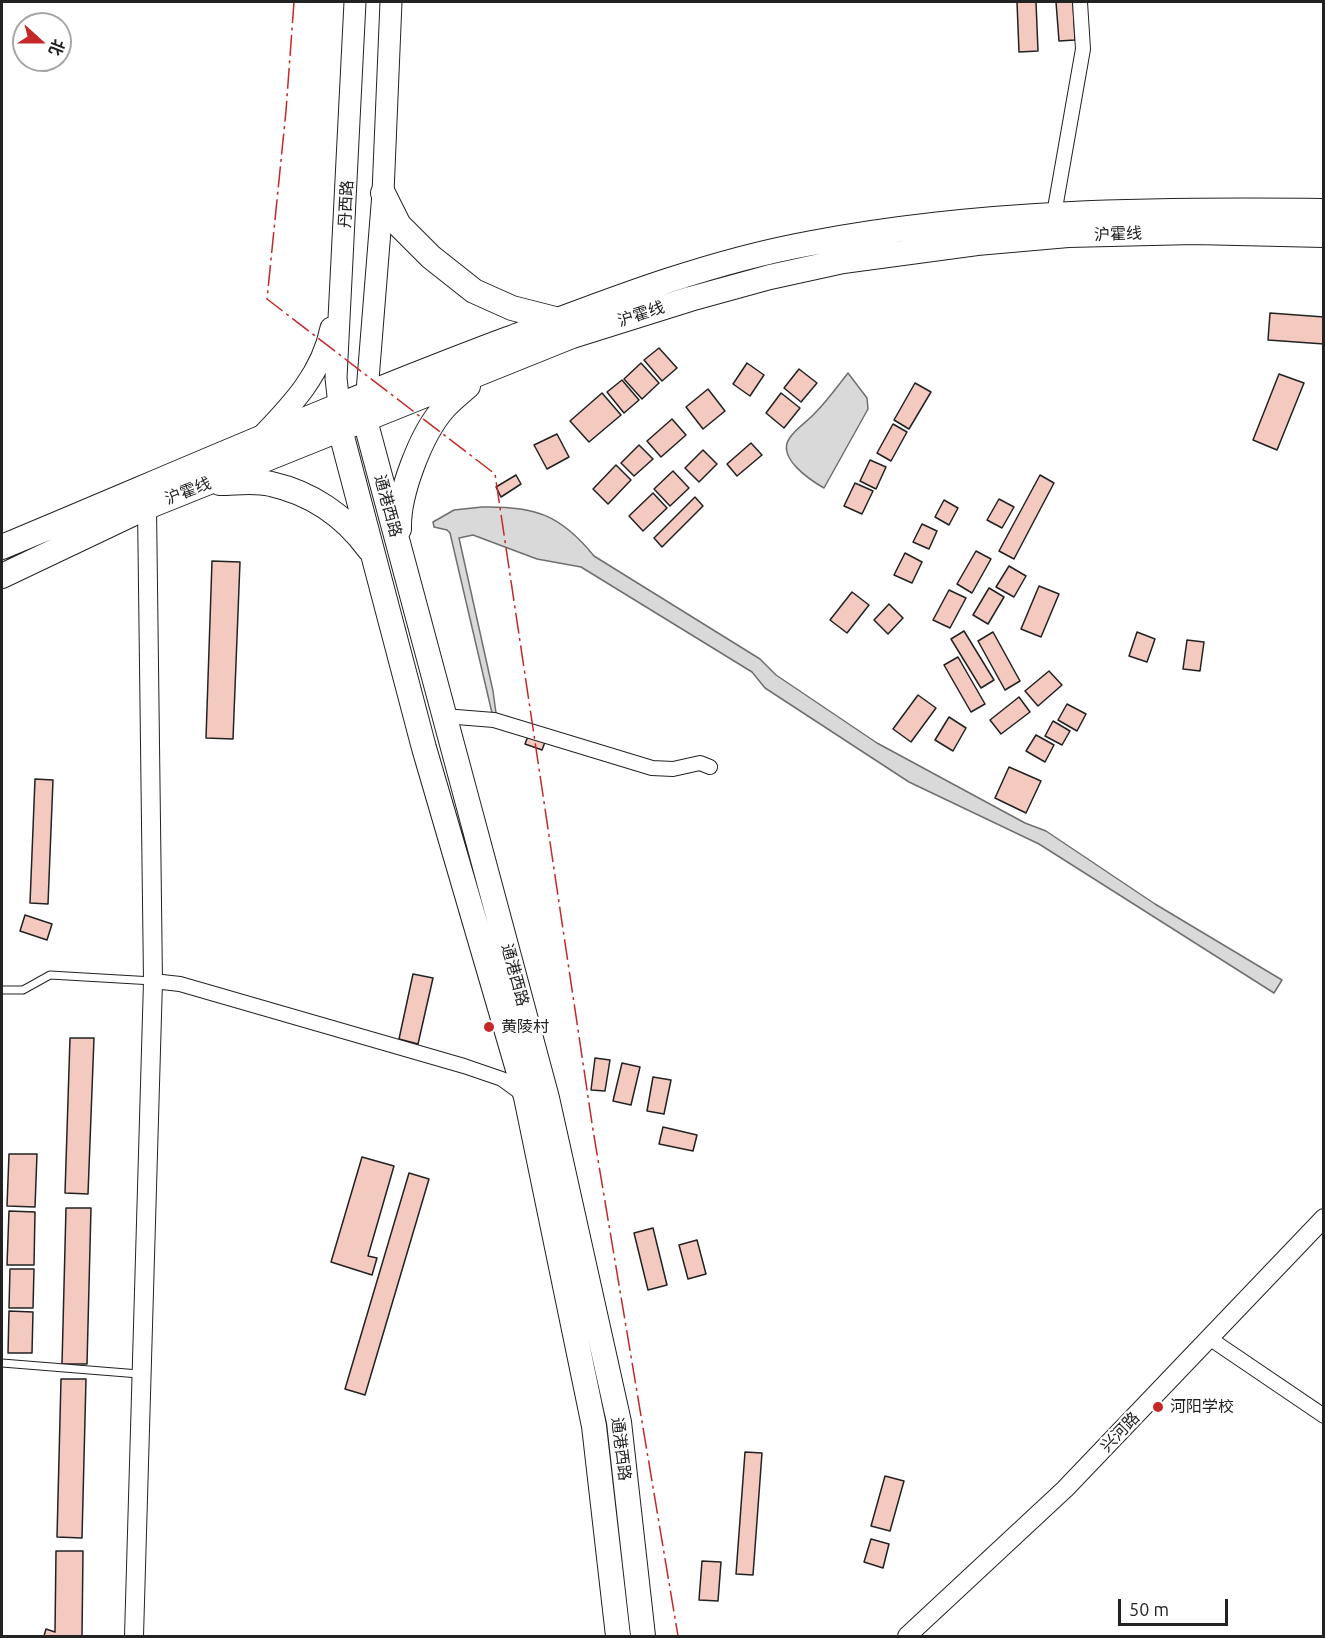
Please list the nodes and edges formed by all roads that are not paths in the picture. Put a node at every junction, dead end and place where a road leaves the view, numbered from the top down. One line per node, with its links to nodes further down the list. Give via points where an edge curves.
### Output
1 (355, 2): 8 (main road, 丹西路)
2 (391, 2): 4 (main road)
3 (1080, 2): 6 (street, via 1083,49)
4 (383, 193): 9 (highway, via 399,225 474,291 512,309); 11 (main road)
5 (1323, 211): 6 (highway, 沪霍线)
6 (1054, 214): 9 (highway, 沪霍线, via 957,221 810,243 692,273)
7 (1323, 235): 10 (highway, 沪霍线, via 1068,235 843,261 679,302 572,336)
8 (343, 265): 12 (main road, 丹西路, via 336,378); 15 (main road, via 327,346 306,387)
9 (559, 320): 11 (highway, 沪霍线)
10 (478, 376): 13 (highway, 沪霍线); 19 (highway, via 444,408 421,447 402,502)
11 (367, 392): 12 (highway, 沪霍线); 13 (highway, 通港西路)
12 (339, 405): 14 (highway, 通港西路); 15 (highway, 沪霍线)
13 (365, 420): 14 (highway, 沪霍线); 19 (highway, 通港西路)
14 (340, 429): 16 (highway, 沪霍线); 20 (highway, 通港西路)
15 (259, 440): 18 (highway, 沪霍线)
16 (208, 483): 17 (highway, 沪霍线); 20 (highway, via 269,483 315,500 354,528)
17 (147, 507): 21 (highway, 沪霍线); 24 (street)
18 (2, 547)
19 (400, 552): 22 (highway, 通港西路)
20 (375, 556): 26 (highway, 通港西路, via 424,748)
21 (2, 576)
22 (444, 716): 23 (street, via 494,720 652,768 673,769 700,763); 34 (highway, 通港西路, via 548,1098 619,1422)
23 (710, 767)
24 (153, 981): 25 (lane, via 50,975 23,990); 26 (street, via 180,984 464,1066 502,1079); 30 (street)
25 (2, 990)
26 (525, 1097): 33 (highway, 通港西路, via 594,1426)
27 (1323, 1218): 28 (street, 兴河路)
28 (1209, 1338): 31 (street); 35 (street, 兴河路, via 1065,1489)
29 (2, 1363): 30 (lane)
30 (142, 1374): 32 (street)
31 (1323, 1416)
32 (134, 1636)
33 (618, 1636)
34 (643, 1636)
35 (907, 1636)

